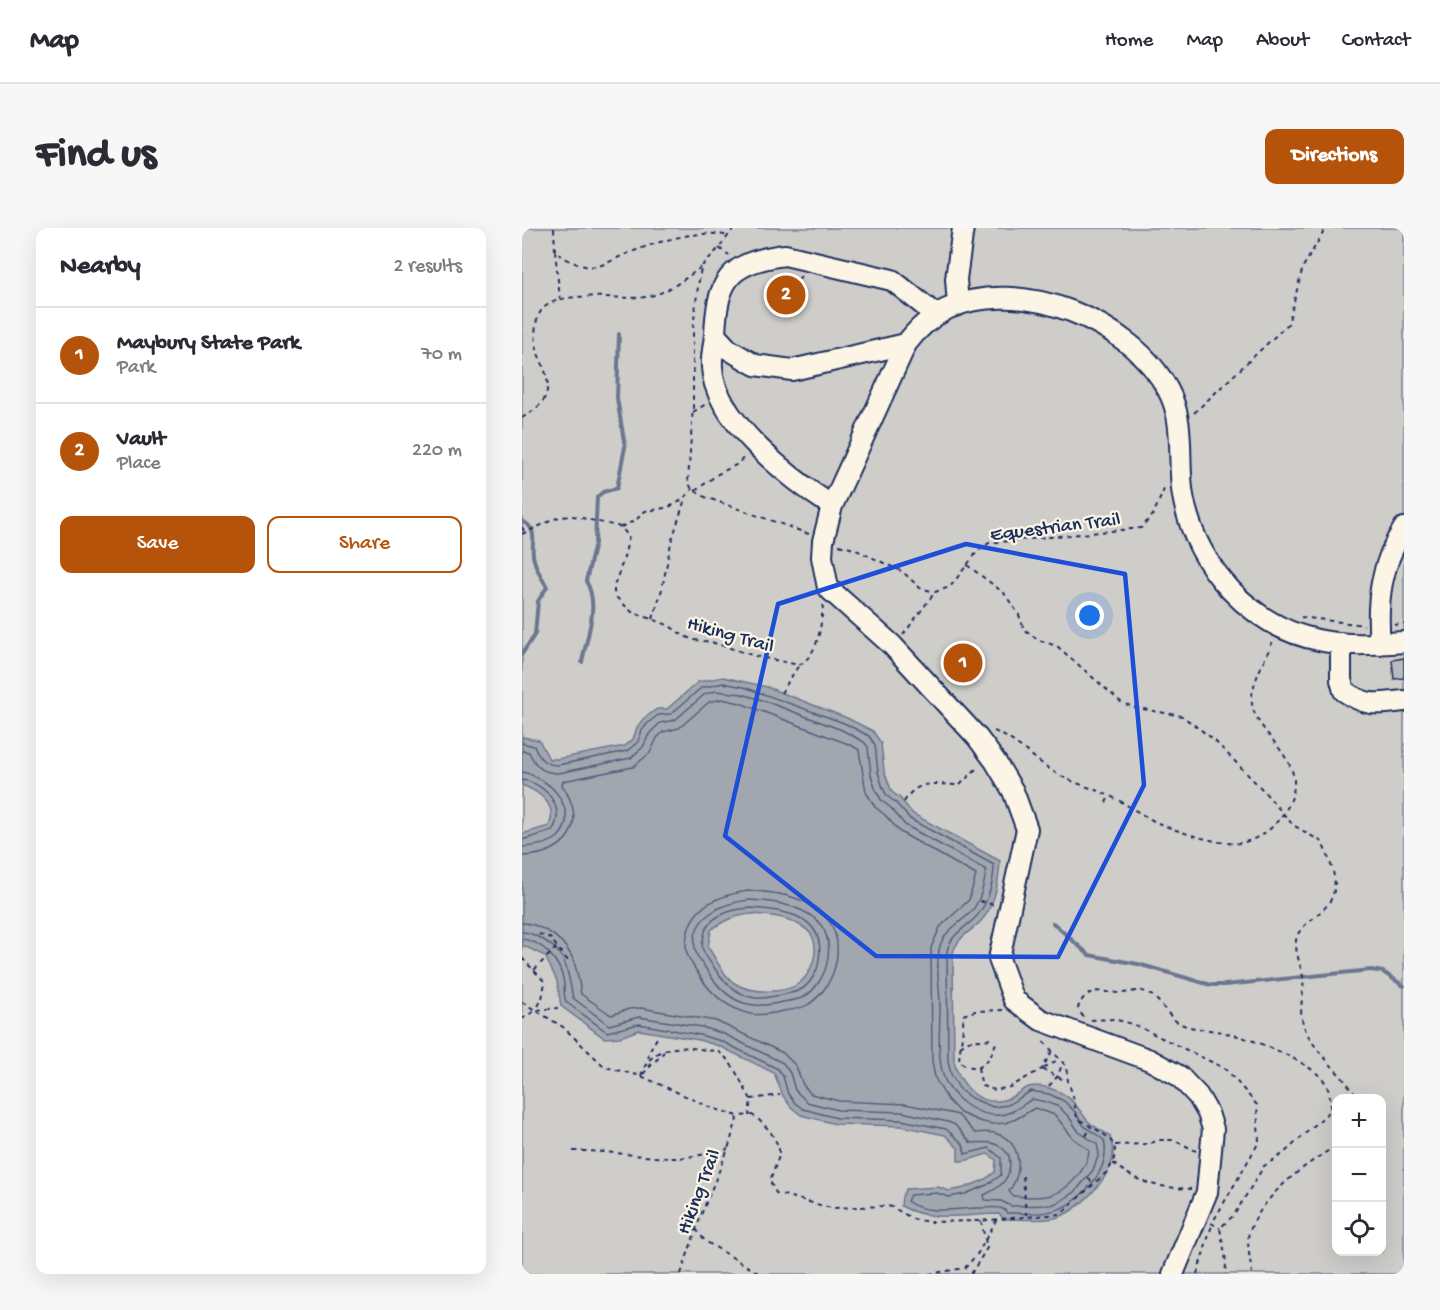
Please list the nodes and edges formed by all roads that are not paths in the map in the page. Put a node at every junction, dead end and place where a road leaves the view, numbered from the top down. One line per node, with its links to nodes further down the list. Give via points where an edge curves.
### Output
1 (963, 228): 2 (lane, via 956,279)
2 (958, 305): 3 (lane); 10 (lane, via 988,299 1022,299 1072,312 1135,347 1157,371 1173,402 1189,518 1199,546 1216,573 1254,611 1280,627)
3 (936, 315): 4 (lane, via 892,280 785,255 745,265 731,275 720,291); 5 (lane)
4 (715, 335): 5 (lane, via 733,353 755,365 792,370); 6 (lane, via 711,368 717,391 733,419)
5 (906, 344): 6 (lane)
6 (830, 512): 12 (lane, via 822,557 828,588 892,645 975,735 1013,791 1027,829 999,960 1014,1000 1041,1020 1150,1060 1179,1076 1208,1113 1213,1129 1207,1192)
7 (1404, 528): 8 (lane, via 1382,577)
8 (1379, 635): 9 (lane); 10 (lane)
9 (1404, 642)
10 (1341, 643): 11 (lane, via 1344,691 1359,701 1376,704)
11 (1404, 701)
12 (1173, 1274)

